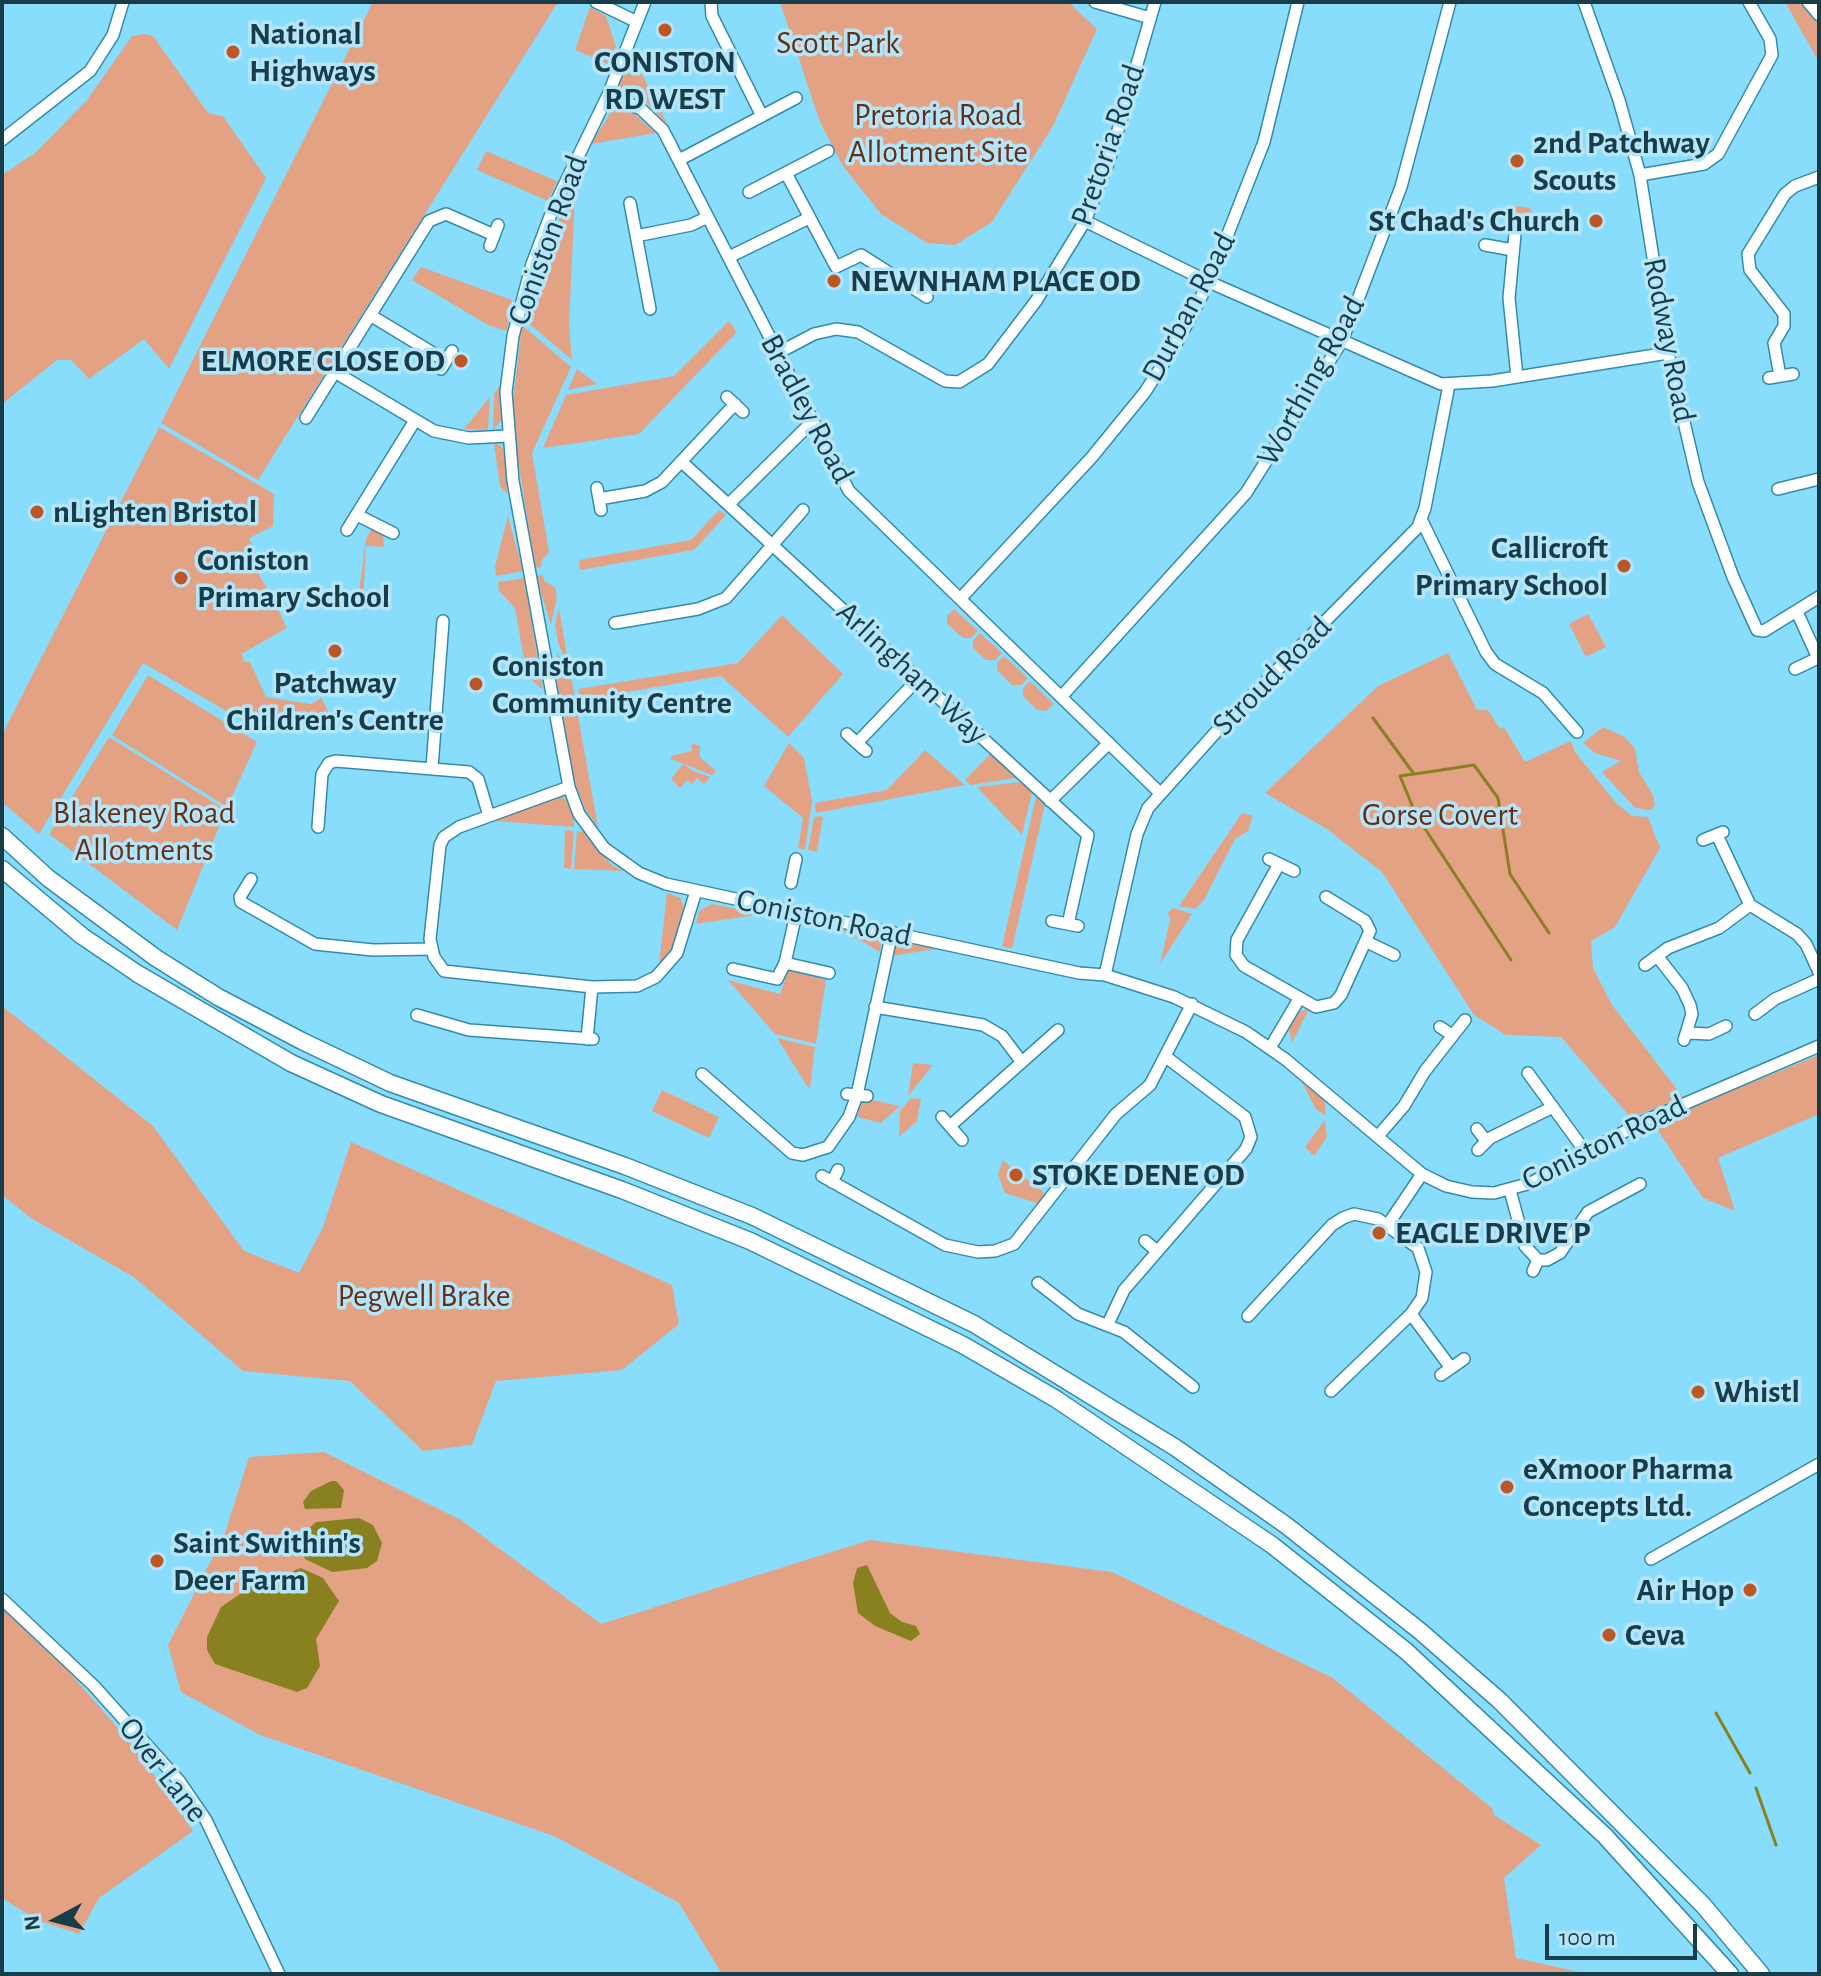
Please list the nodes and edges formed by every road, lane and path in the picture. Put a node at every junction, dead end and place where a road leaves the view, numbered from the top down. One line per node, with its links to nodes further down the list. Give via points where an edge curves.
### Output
1 (123, 2): 18 (street, via 113,35 90,71)
2 (596, 2): 14 (street)
3 (645, 2): 14 (street, Coniston Road)
4 (711, 2): 17 (street, via 712,16)
5 (1095, 2): 13 (street)
6 (1155, 2): 13 (street, Pretoria Road)
7 (1298, 2): 35 (street, Durban Road, via 1264,142)
8 (1450, 2): 39 (street, Worthing Road, via 1401,187)
9 (1584, 2): 22 (street, Rodway Road)
10 (1749, 2): 22 (street, via 1770,39 1772,55 1718,154 1704,164)
11 (1808, 2): 12 (street)
12 (1819, 15)
13 (1150, 18): 28 (street, Pretoria Road, via 1109,161)
14 (635, 21): 15 (street, Coniston Road)
15 (608, 95): 20 (street, Bradley Road, via 656,121); 51 (street, Coniston Road, via 554,206 521,300 507,374)
16 (796, 98): 17 (street)
17 (762, 116): 20 (street)
18 (2, 140)
19 (828, 151): 21 (street)
20 (679, 160): 26 (street, Bradley Road)
21 (786, 173): 24 (street); 27 (street)
22 (1640, 175): 41 (street, Rodway Road)
23 (1819, 177): 44 (street, via 1785,194 1748,254 1750,270 1784,314 1774,343)
24 (749, 192)
25 (630, 203): 31 (street, Coniston Road)
26 (708, 217): 31 (street); 34 (street, Bradley Road)
27 (809, 218): 34 (street); 36 (street, via 836,267 861,255)
28 (1085, 221): 35 (street); 40 (street, Pretoria Road, via 1036,301 1001,349 973,376 959,382 933,376 847,329 814,334)
29 (1515, 234): 33 (street)
30 (494, 235): 38 (street, via 446,214 436,216)
31 (636, 236): 37 (street, Coniston Road)
32 (1485, 245): 33 (street)
33 (1513, 250): 45 (street, via 1510,329)
34 (729, 257): 40 (street, Bradley Road)
35 (1209, 282): 39 (street); 64 (street, Durban Road, via 1145,392)
36 (927, 297)
37 (650, 309)
38 (370, 315): 42 (street); 43 (street)
39 (1342, 341): 46 (street); 70 (street, Worthing Road, via 1246,493)
40 (778, 353): 50 (street, Bradley Road)
41 (1668, 353): 45 (street); 65 (street, Rodway Road, via 1698,482 1753,625 1764,631)
42 (446, 360)
43 (333, 371): 48 (street); 49 (street)
44 (1781, 376)
45 (1517, 377): 46 (street)
46 (1449, 385): 59 (street)
47 (735, 404): 52 (street)
48 (306, 418)
49 (414, 422): 51 (street, via 456,437); 58 (street)
50 (812, 422): 56 (street); 64 (street, Bradley Road, via 849,491)
51 (508, 436): 75 (street, Coniston Road)
52 (683, 463): 55 (street, via 645,491); 56 (street, Arlingham Way)
53 (1819, 479): 54 (street)
54 (1778, 489)
55 (599, 499)
56 (730, 503): 62 (street, Arlingham Way)
57 (803, 510): 62 (street)
58 (357, 515): 60 (street); 61 (street)
59 (1422, 521): 71 (street, via 1486,652 1495,664 1543,693); 76 (street, Stroud Road)
60 (347, 530)
61 (393, 533)
62 (774, 545): 67 (street, via 735,590 715,603); 69 (street, Arlingham Way)
63 (1819, 597): 65 (street, Rodway Road)
64 (960, 599): 70 (street, Bradley Road)
65 (1797, 612): 68 (street, via 1818,658)
66 (443, 621): 74 (street)
67 (615, 623)
68 (1795, 669)
69 (918, 679): 72 (street, via 861,747); 77 (street, Arlingham Way)
70 (1061, 697): 73 (street, Bradley Road)
71 (1577, 732)
72 (847, 734)
73 (1109, 743): 76 (street, Bradley Road); 77 (street)
74 (432, 768): 78 (street, via 474,775); 79 (street, via 329,763 322,774)
75 (569, 787): 78 (street); 87 (street, Coniston Road, via 589,829 611,854 650,879)
76 (1159, 792): 103 (street, Stroud Road, via 1137,834)
77 (1050, 801): 91 (street, Arlingham Way, via 1088,835 1073,925)
78 (489, 816): 94 (street, via 451,831 440,845)
79 (318, 827)
80 (2, 836): 152 (highway, via 48,878 156,958 302,1041 390,1083 752,1216 974,1324 1176,1448 1299,1536 1500,1701 1703,1905)
81 (1703, 840): 89 (street, via 1720,833)
82 (796, 859): 86 (street)
83 (2, 869): 148 (highway, via 82,936 138,974 291,1063 381,1104 750,1241 963,1345 1056,1399 1272,1545 1406,1651 1548,1779)
84 (1294, 871): 106 (street, via 1274,862 1237,940 1236,955 1244,966)
85 (251, 879): 94 (street, via 241,902 315,944 401,952)
86 (791, 883)
87 (696, 891): 90 (street, Coniston Road); 105 (street, via 683,943 662,971 637,986)
88 (1326, 897): 93 (street, via 1365,921 1370,931)
89 (1750, 905): 96 (street, via 1705,936); 97 (street, via 1797,934)
90 (796, 914): 92 (street, Coniston Road); 98 (street)
91 (1052, 921)
92 (892, 932): 103 (street, Coniston Road); 108 (street)
93 (1367, 942): 95 (street); 106 (street, via 1334,1003 1316,1007)
94 (431, 949): 105 (street, via 452,974)
95 (1394, 955)
96 (1657, 956): 99 (street); 112 (street, via 1687,996 1692,1014 1686,1037)
97 (1816, 957): 101 (street)
98 (785, 963): 100 (street, via 777,979); 102 (street)
99 (1645, 965)
100 (733, 969)
101 (1819, 972)
102 (829, 973)
103 (1105, 975): 107 (street, Coniston Road)
104 (1819, 979): 109 (street)
105 (592, 987): 110 (street, via 590,1039 469,1030)
106 (1299, 999): 117 (street)
107 (1192, 1004): 117 (street, Coniston Road); 118 (street)
108 (875, 1007): 119 (street, via 983,1025 1002,1036); 121 (street, via 857,1095 828,1147 792,1153)
109 (1755, 1014)
110 (422, 1020)
111 (1465, 1020): 115 (street)
112 (1726, 1026)
113 (1042, 1027): 119 (street, via 1054,1033)
114 (1440, 1027): 115 (street)
115 (1452, 1035): 124 (street)
116 (1819, 1046): 126 (street, Coniston Road, via 1649,1118)
117 (1270, 1048): 124 (street, Coniston Road)
118 (1166, 1057): 127 (street, via 1150,1085 1116,1114 1056,1183 1045,1207 1014,1244 995,1251 945,1245 827,1179); 133 (street, via 1245,1117 1251,1137)
119 (1021, 1061): 125 (street, via 946,1122)
120 (1528, 1073): 122 (street)
121 (705, 1082)
122 (1553, 1107): 123 (street, via 1482,1145); 126 (street)
123 (1477, 1129)
124 (1378, 1136): 128 (street, Coniston Road)
125 (962, 1140)
126 (1587, 1154): 129 (street, Coniston Road)
127 (838, 1170)
128 (1422, 1174): 129 (street, Coniston Road, via 1472,1192); 131 (street)
129 (1510, 1190): 130 (street, via 1536,1266 1558,1256 1588,1212 1636,1186)
130 (1637, 1201)
131 (1389, 1223): 135 (street, via 1354,1214 1332,1225); 136 (street, via 1418,1248 1424,1261 1422,1298)
132 (1145, 1241): 133 (street)
133 (1157, 1251): 139 (street, via 1124,1290)
134 (1038, 1283): 139 (street, via 1078,1314)
135 (1258, 1307): 137 (street); 138 (street)
136 (1411, 1314): 140 (street, via 1446,1372); 141 (street)
137 (1248, 1316)
138 (1269, 1316)
139 (1108, 1324): 142 (street)
140 (1464, 1359)
141 (1347, 1375): 143 (street); 144 (street)
142 (1189, 1379)
143 (1357, 1385)
144 (1331, 1391)
145 (1819, 1464): 146 (street)
146 (1651, 1559)
147 (2, 1599): 149 (street, Over Lane, via 94,1686 180,1782 206,1820)
148 (1679, 1915): 150 (highway); 151 (highway)
149 (279, 1974)
150 (1716, 1974)
151 (1730, 1974)
152 (1761, 1974)

